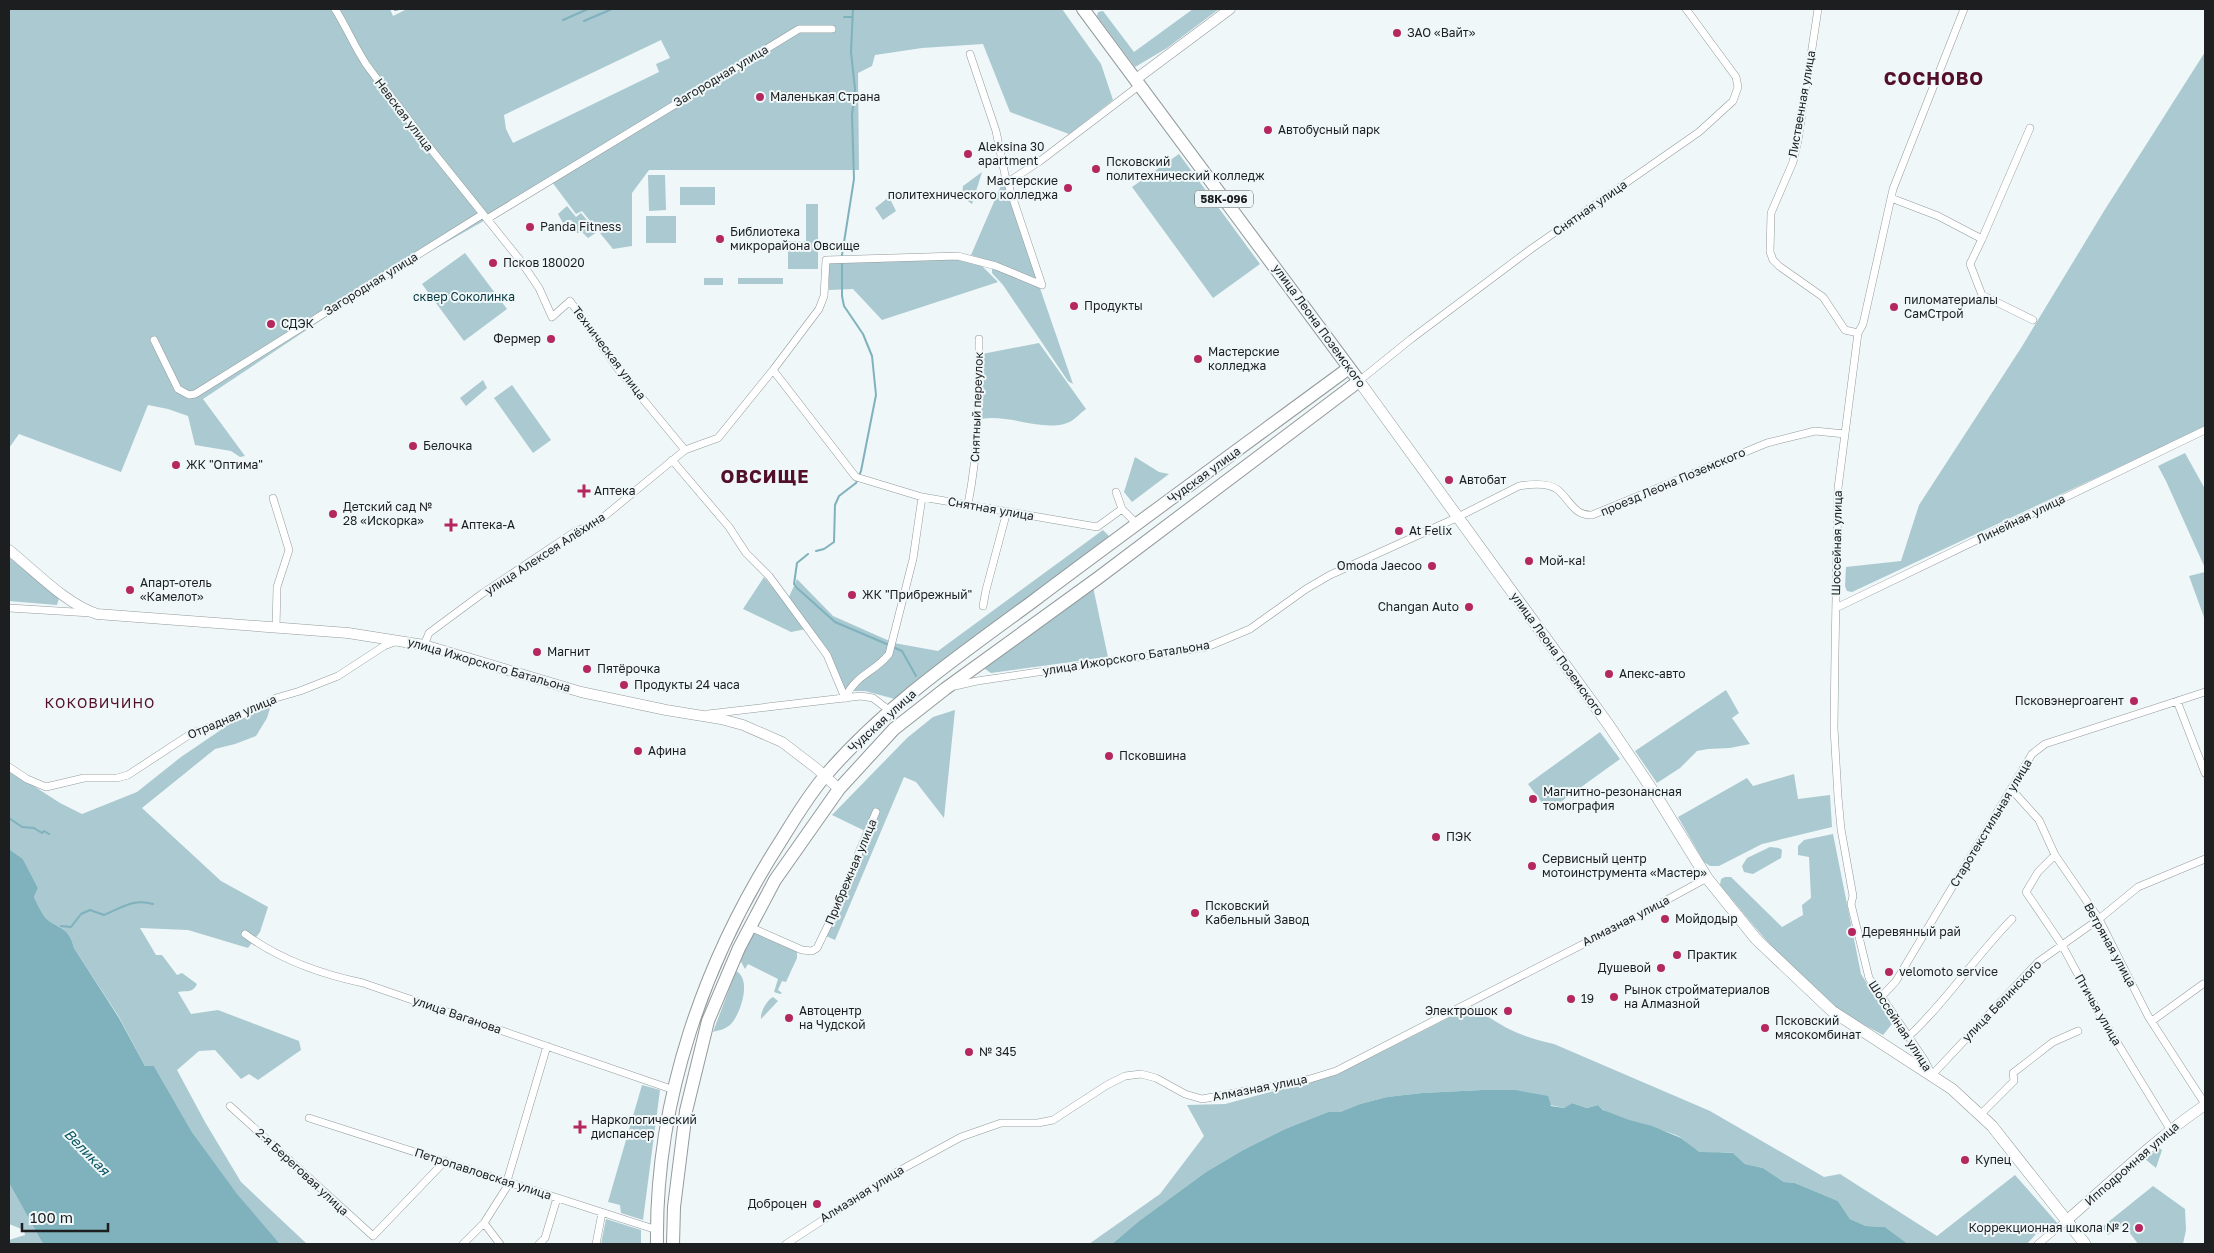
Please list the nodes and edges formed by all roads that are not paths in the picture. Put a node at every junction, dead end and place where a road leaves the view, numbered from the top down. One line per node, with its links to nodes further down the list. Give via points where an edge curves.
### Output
1 (335, 9): 13 (street, Невская улица, via 364,61)
2 (1083, 9): 9 (highway, улица Леона Поземского / 58К-096)
3 (1230, 9): 9 (street)
4 (1686, 9): 21 (street, Снятная улица, via 1736,77 1738,88 1733,101 1699,132 1531,249)
5 (1818, 9): 16 (street, Лиственная улица, via 1793,162 1771,213 1770,252 1778,266 1823,297 1845,330)
6 (1964, 9): 12 (street, Шоссейная улица)
7 (832, 29): 13 (street, Загородная улица, via 799,29)
8 (970, 54): 11 (street, via 996,131)
9 (1138, 82): 11 (street, via 1048,155); 19 (highway, улица Леона Поземского / 58К-096)
10 (2030, 128): 14 (street)
11 (1008, 182): 20 (street, улица Алексея Алёхина, via 1042,285 981,261 958,256 826,260 824,296 819,309)
12 (1891, 198): 14 (street); 16 (street, Шоссейная улица, via 1863,324)
13 (485, 217): 18 (street, Загородная улица, via 195,394 189,395 178,389); 24 (street, Техническая улица, via 533,278 552,317 570,302 618,369)
14 (1982, 238): 15 (street, via 1970,264 1982,295)
15 (2033, 320)
16 (1858, 333): 23 (street, Шоссейная улица)
17 (979, 338): 29 (street, Снятный переулок, via 979,422)
18 (154, 340)
19 (1350, 368): 21 (highway, улица Леона Поземского / 58К-096); 33 (highway, Чудская улица)
20 (773, 370): 24 (street, улица Алексея Алёхина, via 718,438); 27 (street, Снятная улица, via 856,477)
21 (1359, 381): 32 (main road, улица Леона Поземского); 36 (highway, Чудская улица)
22 (2205, 430): 42 (street, Линейная улица)
23 (1845, 434): 32 (street, проезд Леона Поземского, via 1816,431 1767,442 1592,515 1578,512 1552,486 1529,484 1507,491); 42 (street, Шоссейная улица, via 1838,488)
24 (685, 450): 25 (street, улица Алексея Алёхина)
25 (672, 460): 47 (street, улица Алексея Алёхина, via 595,524 576,531 429,633); 50 (street, via 801,618 827,655)
26 (1116, 492): 30 (street)
27 (922, 497): 29 (street, Снятная улица); 50 (street, via 913,559 889,654 852,684)
28 (273, 498): 45 (street, via 289,550 276,587)
29 (968, 504): 31 (street, Снятная улица)
30 (1122, 509): 31 (street, Снятная улица, via 1097,527); 33 (street)
31 (1007, 512): 40 (street)
32 (1456, 518): 48 (street, улица Ижорского Батальона, via 1330,574 1250,629 1207,647 977,680); 62 (main road, улица Леона Поземского, via 1608,724)
33 (1137, 524): 35 (highway, Чудская улица)
34 (9, 550): 39 (street)
35 (1082, 564): 36 (highway, via 1089,580); 37 (highway, Чудская улица)
36 (1098, 578): 38 (highway, Чудская улица)
37 (1062, 579): 38 (highway, via 1073,583); 52 (highway, Чудская улица)
38 (1074, 596): 48 (highway, Чудская улица)
39 (69, 599): 43 (street); 44 (street)
40 (983, 606)
41 (9, 608): 43 (street, улица Ижорского Батальона)
42 (1836, 608): 69 (street, Шоссейная улица, via 1834,728 1841,829 1851,904 1869,978)
43 (62, 612): 44 (street, улица Ижорского Батальона)
44 (97, 614): 45 (street, улица Ижорского Батальона)
45 (276, 628): 46 (street, улица Ижорского Батальона)
46 (399, 640): 47 (street, улица Ижорского Батальона); 54 (street, Отрадная улица, via 338,676 192,733 128,775 84,778 46,787)
47 (424, 645): 53 (street, улица Ижорского Батальона, via 581,692)
48 (945, 689): 57 (highway, Чудская улица, via 894,729)
49 (2205, 692): 51 (street, Старотекстильная улица)
50 (845, 698): 52 (street, улица Ижорского Батальона, via 867,696); 53 (street, улица Ижорского Батальона)
51 (2177, 701): 55 (street); 58 (street, Старотекстильная улица, via 2045,744 2032,754)
52 (890, 712): 56 (highway, Чудская улица)
53 (700, 715): 56 (street, улица Ижорского Батальона, via 765,733 782,742)
54 (9, 767)
55 (2205, 773)
56 (825, 776): 57 (street, улица Ижорского Батальона); 75 (highway, Чудская улица, via 760,872 724,942 694,1016)
57 (839, 790): 65 (highway, Чудская улица, via 775,880)
58 (2012, 790): 60 (street, Ветряная улица, via 2039,820); 69 (street, Старотекстильная улица, via 1896,982)
59 (876, 812): 65 (street, Прибрежная улица, via 850,880 817,948 802,950)
60 (2055, 855): 64 (street, Ветряная улица); 67 (street, Птичья улица, via 2038,872 2026,892)
61 (2205, 859): 64 (street, улица Белинского, via 2138,887)
62 (1707, 878): 74 (main road, улица Леона Поземского, via 1756,939 1817,999 1846,1022); 98 (street, Алмазная улица, via 1336,1071 1310,1079 1202,1099 1185,1094 1156,1078 1141,1074 1125,1076 1046,1123 1001,1123 961,1137 895,1173)
63 (2012, 919): 72 (street, via 1989,942 1929,1018)
64 (2099, 919): 67 (street, улица Белинского); 70 (street, Ветряная улица)
65 (750, 926): 82 (highway, Чудская улица, via 708,1021)
66 (245, 934): 73 (street, улица Ваганова, via 310,970 363,983)
67 (2062, 945): 74 (street, улица Белинского, via 2038,962); 80 (street, Птичья улица, via 2098,1013)
68 (2203, 984): 70 (street)
69 (1882, 996): 72 (street, Шоссейная улица)
70 (2152, 1021): 76 (street, Ветряная улица)
71 (2078, 1031): 78 (street, via 2053,1042 2013,1073 2014,1081)
72 (1908, 1037): 74 (street, Шоссейная улица)
73 (548, 1046): 75 (street, улица Ваганова); 86 (street)
74 (1932, 1075): 78 (main road, улица Леона Поземского)
75 (674, 1090): 81 (highway, Чудская улица)
76 (2205, 1104): 80 (street, Ипподромная улица)
77 (230, 1106): 83 (street, 2-я Береговая улица, via 370,1235 375,1236)
78 (1980, 1114): 89 (main road, улица Леона Поземского)
79 (309, 1118): 83 (street, Петропавловская улица)
80 (2170, 1129): 89 (street, Ипподромная улица)
81 (666, 1134): 82 (highway, via 670,1139); 84 (highway, Чудская улица)
82 (682, 1136): 85 (highway, Чудская улица)
83 (445, 1161): 86 (street, Петропавловская улица)
84 (661, 1172): 85 (highway, via 666,1169); 91 (highway, Чудская улица)
85 (677, 1174): 97 (highway, Чудская улица)
86 (508, 1181): 87 (street, Петропавловская улица); 90 (street)
87 (557, 1198): 88 (street, Петропавловская улица); 94 (street, via 545,1238)
88 (602, 1213): 91 (street, Петропавловская улица); 95 (street)
89 (2066, 1221): 99 (street, Ипподромная улица); 100 (main road, улица Леона Поземского)
90 (484, 1223): 92 (street); 93 (street)
91 (657, 1230): 96 (highway, Чудская улица)
92 (463, 1244)
93 (500, 1244)
94 (539, 1244)
95 (596, 1244)
96 (657, 1244)
97 (673, 1244)
98 (786, 1244)
99 (2038, 1244)
100 (2085, 1244)

